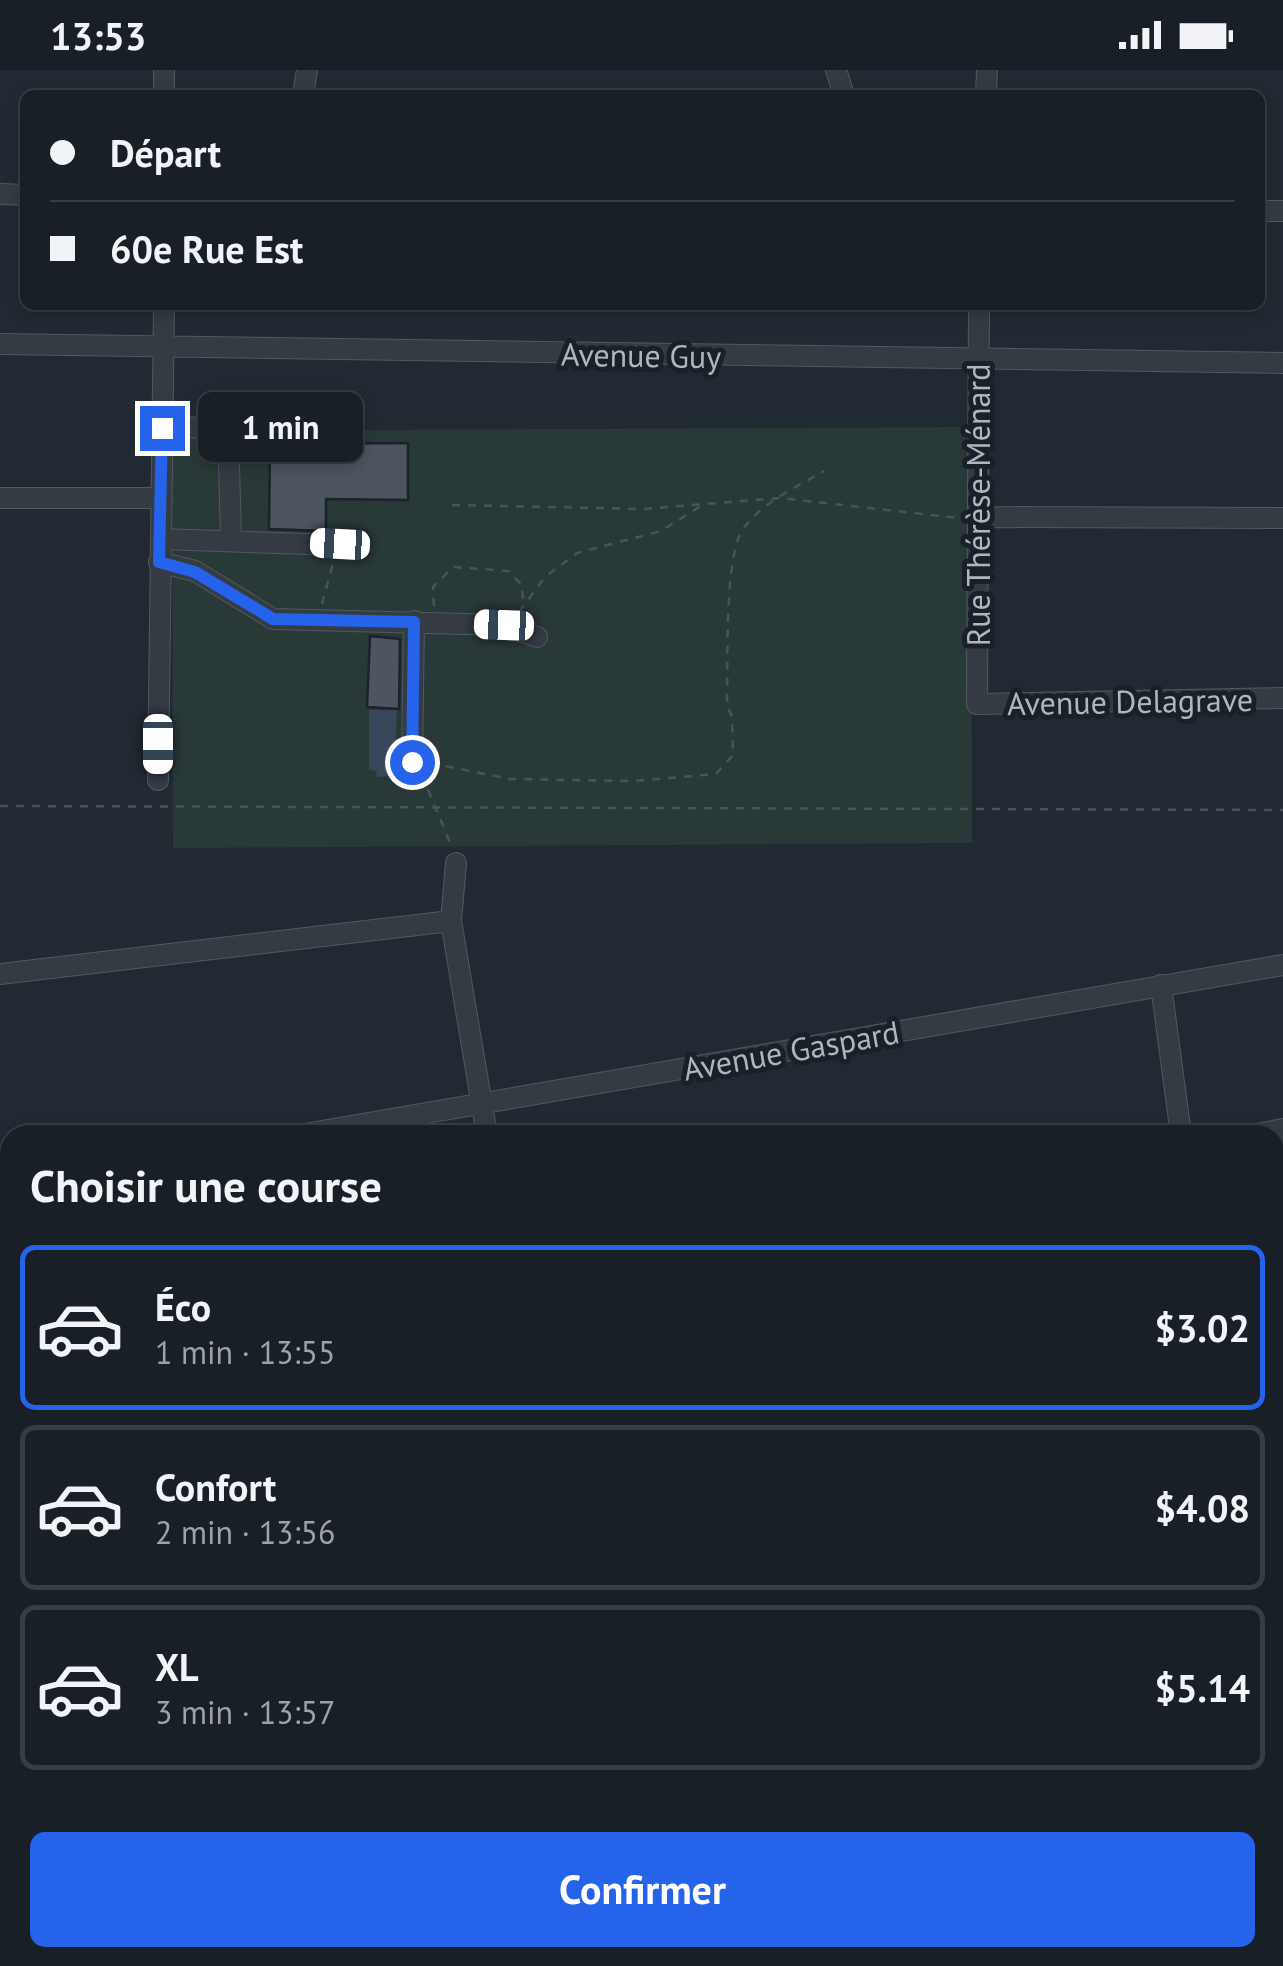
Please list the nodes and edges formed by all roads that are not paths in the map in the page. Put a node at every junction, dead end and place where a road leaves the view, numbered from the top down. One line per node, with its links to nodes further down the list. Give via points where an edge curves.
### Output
1 (164, 310): 4 (street)
2 (979, 310): 5 (street, Rue Thérèse-Ménard)
3 (0, 344): 4 (street, Avenue Guy)
4 (164, 347): 5 (street, Avenue Guy); 7 (street)
5 (978, 360): 6 (street, Avenue Guy); 10 (street, Rue Thérèse-Ménard)
6 (1283, 363)
7 (162, 428): 9 (street); 12 (street, via 228,428)
8 (0, 498): 9 (street)
9 (162, 498): 13 (street)
10 (980, 517): 11 (street); 19 (street, Rue Thérèse-Ménard)
11 (1283, 518)
12 (231, 538): 13 (street); 14 (street)
13 (161, 539): 15 (street)
14 (340, 544)
15 (159, 562): 16 (street, via 195,572 273,619); 21 (street)
16 (414, 622): 17 (street, via 513,626); 20 (street)
17 (538, 637)
18 (1283, 698): 19 (street, Avenue Delagrave)
19 (977, 704)
20 (412, 762)
21 (158, 780)
22 (456, 863): 23 (street)
23 (451, 921): 25 (street); 27 (street)
24 (1283, 964): 26 (street, Avenue Gaspard)
25 (0, 974)
26 (1161, 986): 27 (street, Avenue Gaspard); 30 (street)
27 (481, 1104): 28 (street, Avenue Gaspard); 29 (street)
28 (358, 1125)
29 (486, 1125)
30 (1180, 1125)

